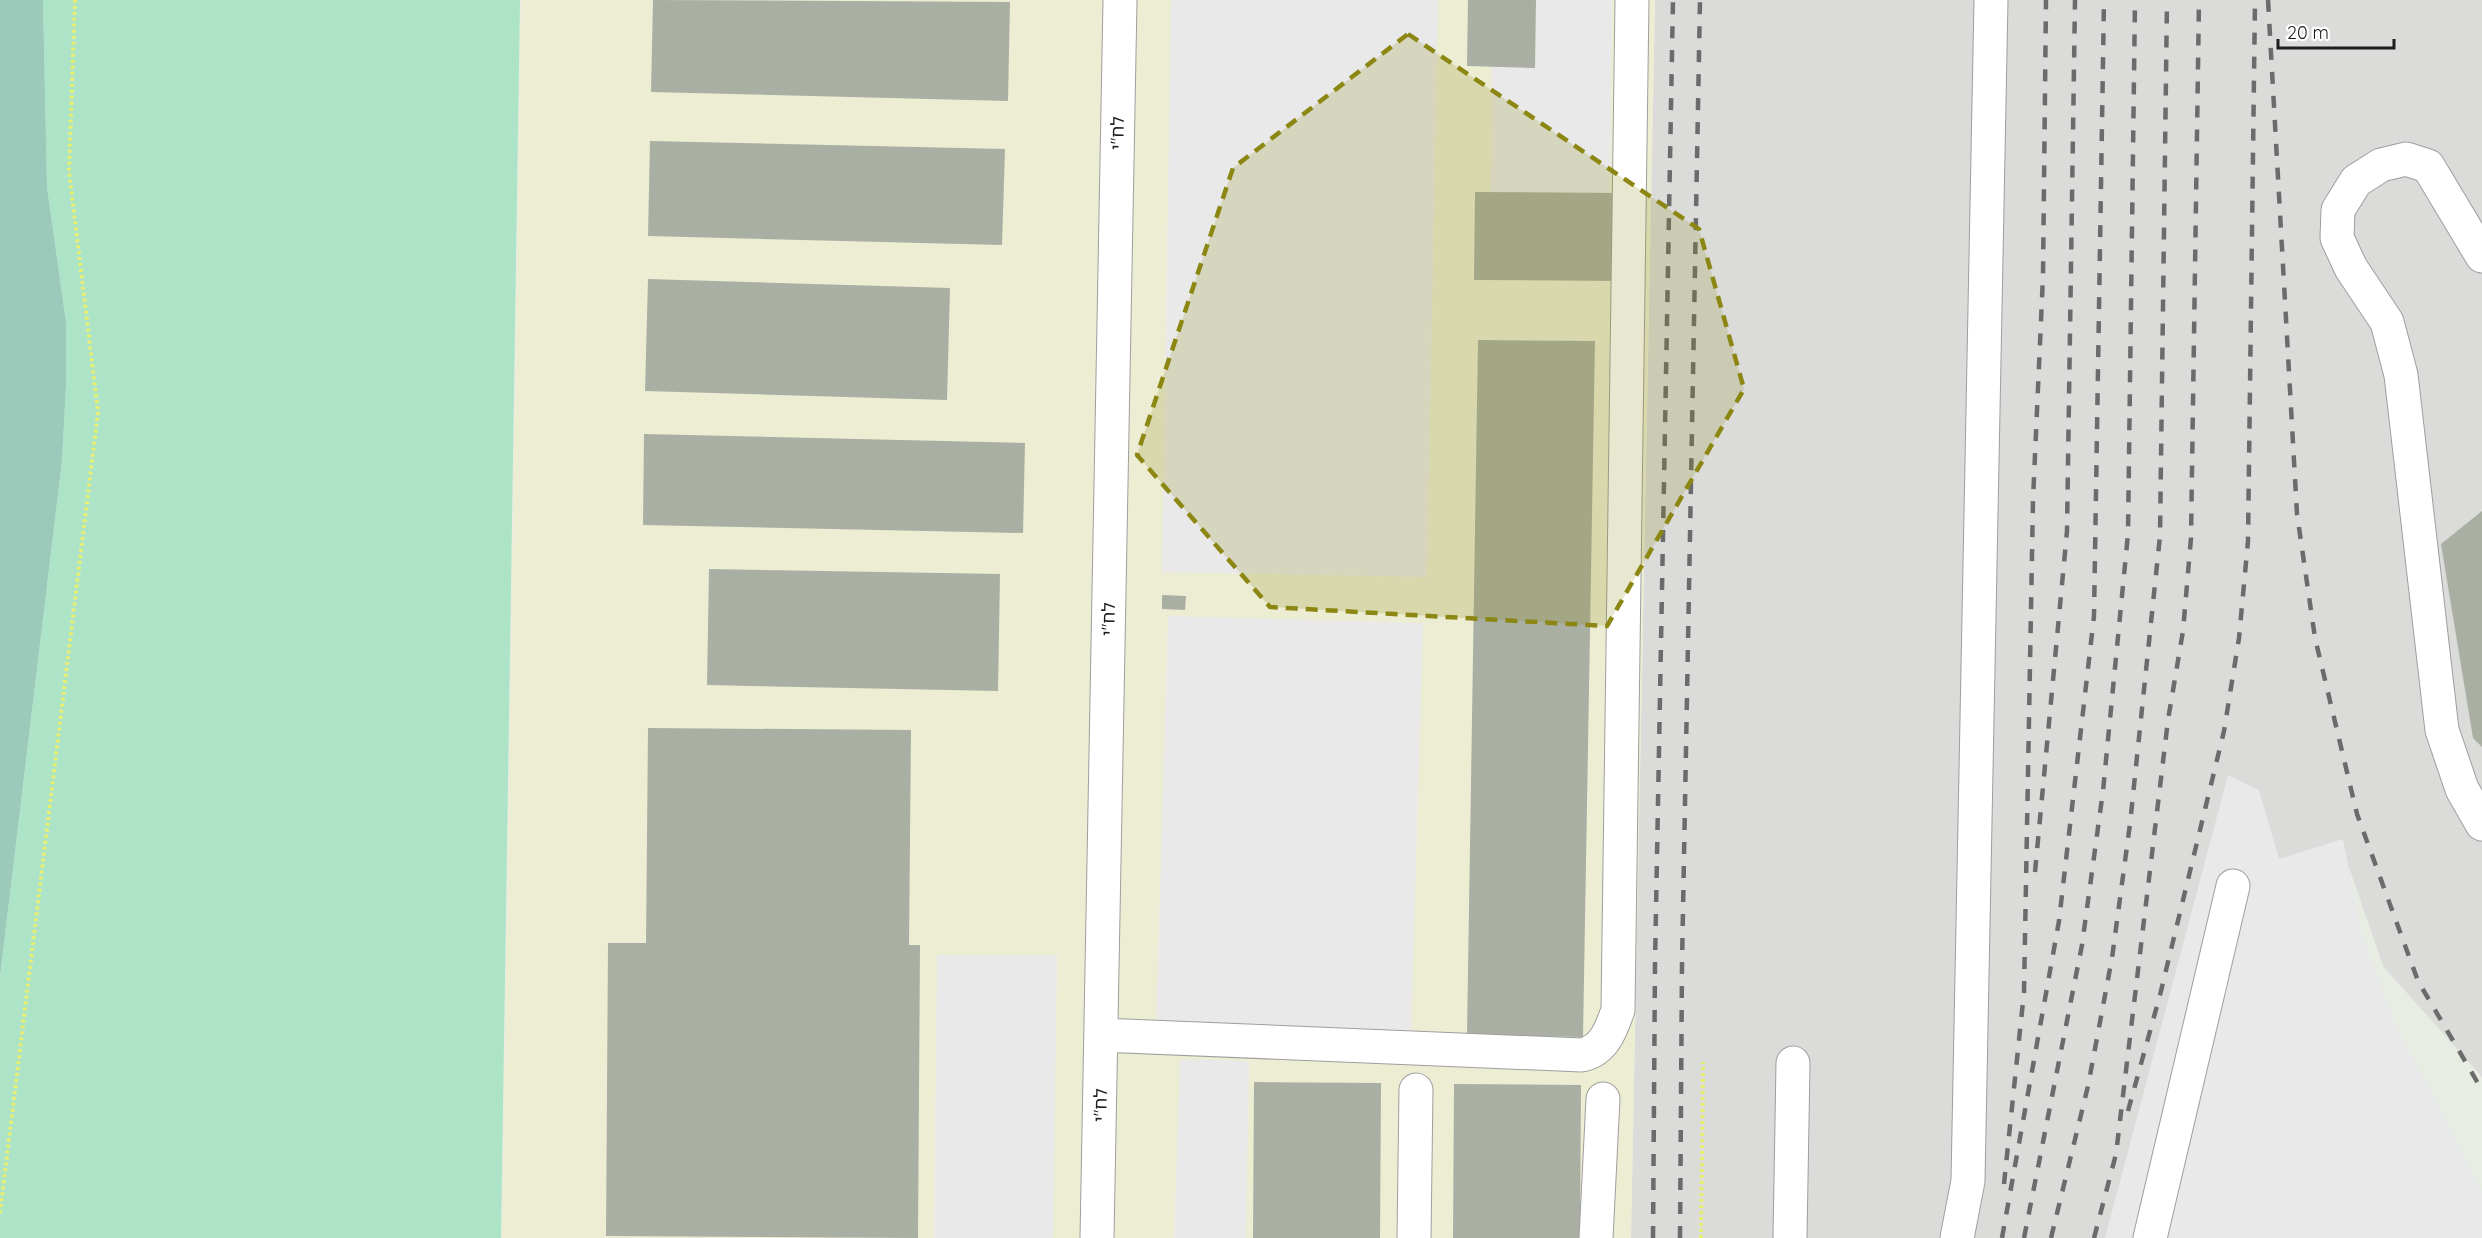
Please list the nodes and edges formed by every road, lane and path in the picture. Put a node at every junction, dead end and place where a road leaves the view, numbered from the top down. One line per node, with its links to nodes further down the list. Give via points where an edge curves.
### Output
1 (75, 0): 13 (path, via 69,171 98,412)
2 (1120, 0): 8 (street, לח"י)
3 (1632, 0): 8 (street, via 1618,1010 1608,1033 1593,1053 1582,1055)
4 (1991, 0): 19 (street, via 1968,1181)
5 (2482, 256): 6 (street, via 2428,166 2406,159 2381,165 2356,181 2338,210 2337,238 2351,268 2387,322 2401,375 2442,730 2462,789)
6 (2482, 824)
7 (2233, 886): 20 (street)
8 (1101, 1035): 14 (street, לח"י)
9 (1703, 1062): 17 (path)
10 (1793, 1063): 18 (street)
11 (1416, 1090): 15 (street)
12 (1603, 1099): 16 (street)
13 (0, 1214)
14 (1097, 1238)
15 (1414, 1238)
16 (1596, 1238)
17 (1701, 1238)
18 (1790, 1238)
19 (1957, 1238)
20 (2150, 1238)

